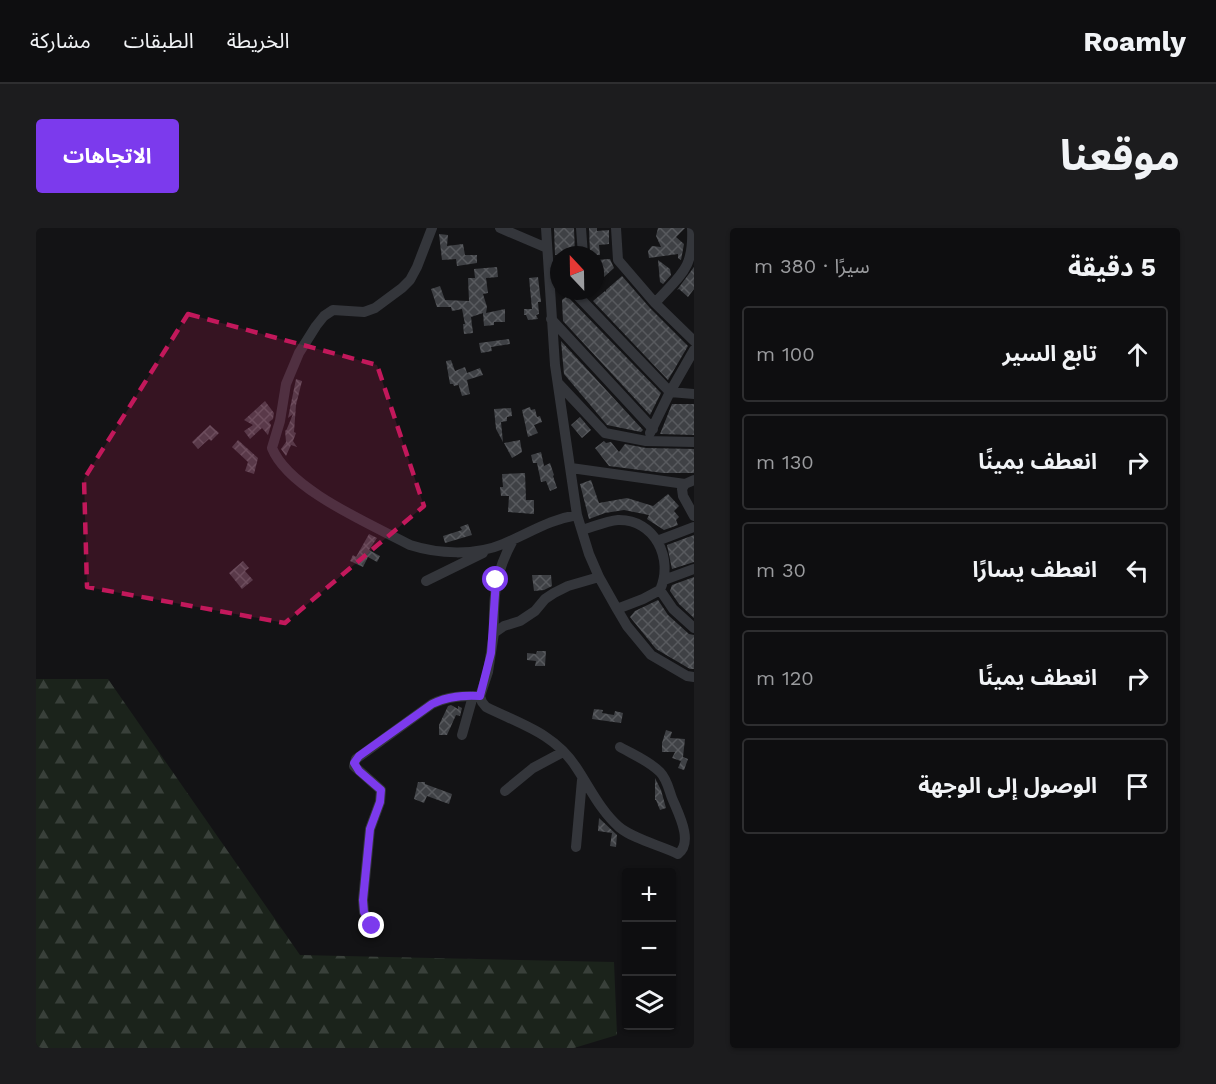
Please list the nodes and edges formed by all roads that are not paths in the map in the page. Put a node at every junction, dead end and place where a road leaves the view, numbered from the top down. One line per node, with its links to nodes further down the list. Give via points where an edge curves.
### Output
1 (432, 228): 30 (street, via 417,267 402,288 364,312 333,310 316,326 286,384 272,448 276,458 309,490 410,545 451,552)
2 (500, 228): 8 (street)
3 (546, 228): 8 (street)
4 (581, 228): 7 (street)
5 (616, 228): 12 (street, via 618,260)
6 (692, 228): 12 (street, via 689,266)
7 (582, 246)
8 (547, 248): 9 (street)
9 (550, 262)
10 (552, 300): 13 (street)
11 (582, 300): 17 (street)
12 (655, 303): 14 (street)
13 (551, 319): 16 (street); 19 (street)
14 (694, 341)
15 (694, 350): 17 (street)
16 (558, 382): 20 (street, via 605,433); 22 (street)
17 (670, 392): 18 (street); 19 (street)
18 (694, 393)
19 (653, 429): 20 (street)
20 (646, 441): 21 (street)
21 (694, 442)
22 (572, 468): 23 (street); 24 (street)
23 (690, 482): 25 (street, via 682,489)
24 (578, 515): 27 (street); 28 (street, via 548,522)
25 (694, 516)
26 (694, 527): 29 (street)
27 (582, 530): 29 (street, via 617,520 637,523); 32 (street)
28 (513, 540): 30 (street); 37 (street, via 496,580)
29 (657, 541): 34 (street, via 664,556)
30 (494, 548): 33 (street)
31 (694, 569): 34 (street)
32 (599, 577): 35 (street); 37 (street, via 554,593 535,611)
33 (426, 581)
34 (662, 585): 35 (street, via 643,599); 36 (street, via 673,609)
35 (617, 609): 38 (street, via 651,655)
36 (694, 628)
37 (494, 633): 39 (street, via 488,672)
38 (694, 677)
39 (477, 696): 40 (street); 42 (street, via 486,707 543,732); 46 (street, via 443,698 354,763 381,790 370,829 363,900)
40 (462, 735)
41 (620, 747): 43 (street, via 663,775 687,834 682,851 678,854 621,828)
42 (563, 752): 43 (street); 44 (street, via 533,768)
43 (582, 780): 45 (street)
44 (505, 791)
45 (576, 847)
46 (372, 926)

